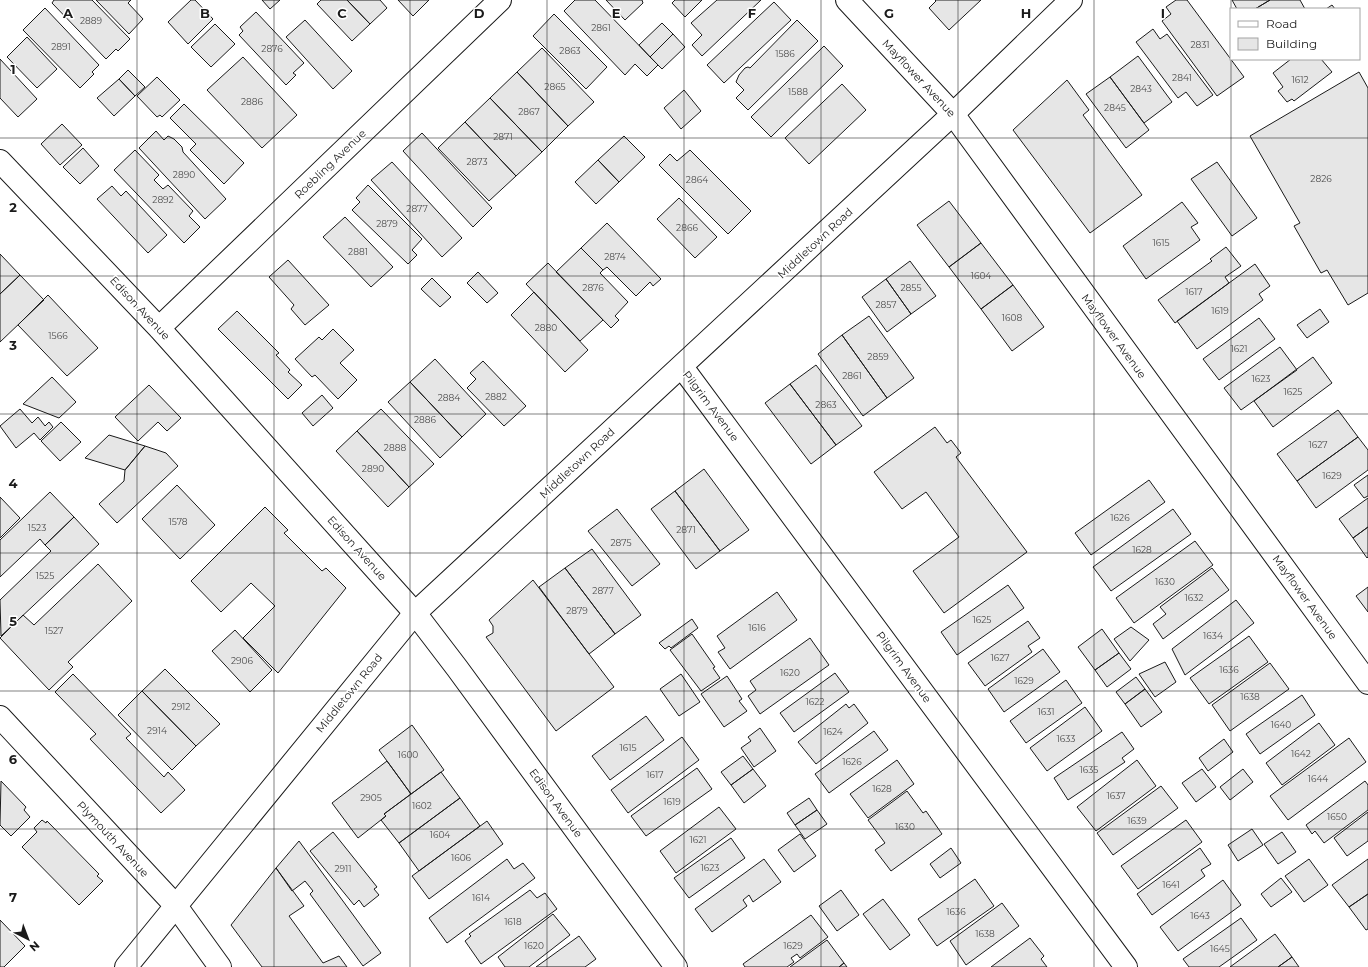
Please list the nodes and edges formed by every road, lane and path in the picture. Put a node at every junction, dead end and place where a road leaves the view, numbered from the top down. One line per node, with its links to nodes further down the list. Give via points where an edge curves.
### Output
1 (500, 0): 6 (street, Roebling Avenue)
2 (847, 0): 4 (street, Mayflower Avenue)
3 (1070, 0): 4 (street, Middletown Road)
4 (953, 114): 7 (street, Middletown Road); 9 (street, Mayflower Avenue)
5 (0, 161): 6 (street, Edison Avenue)
6 (159, 328): 8 (street, Edison Avenue)
7 (682, 367): 8 (street, Middletown Road); 15 (street, Pilgrim Avenue)
8 (415, 613): 11 (street, Middletown Road); 14 (street, Edison Avenue)
9 (1368, 683)
10 (0, 717): 11 (street, Plymouth Avenue)
11 (176, 906): 12 (street, Middletown Road); 13 (street, Plymouth Avenue)
12 (126, 967)
13 (220, 967)
14 (676, 967)
15 (1126, 967)

